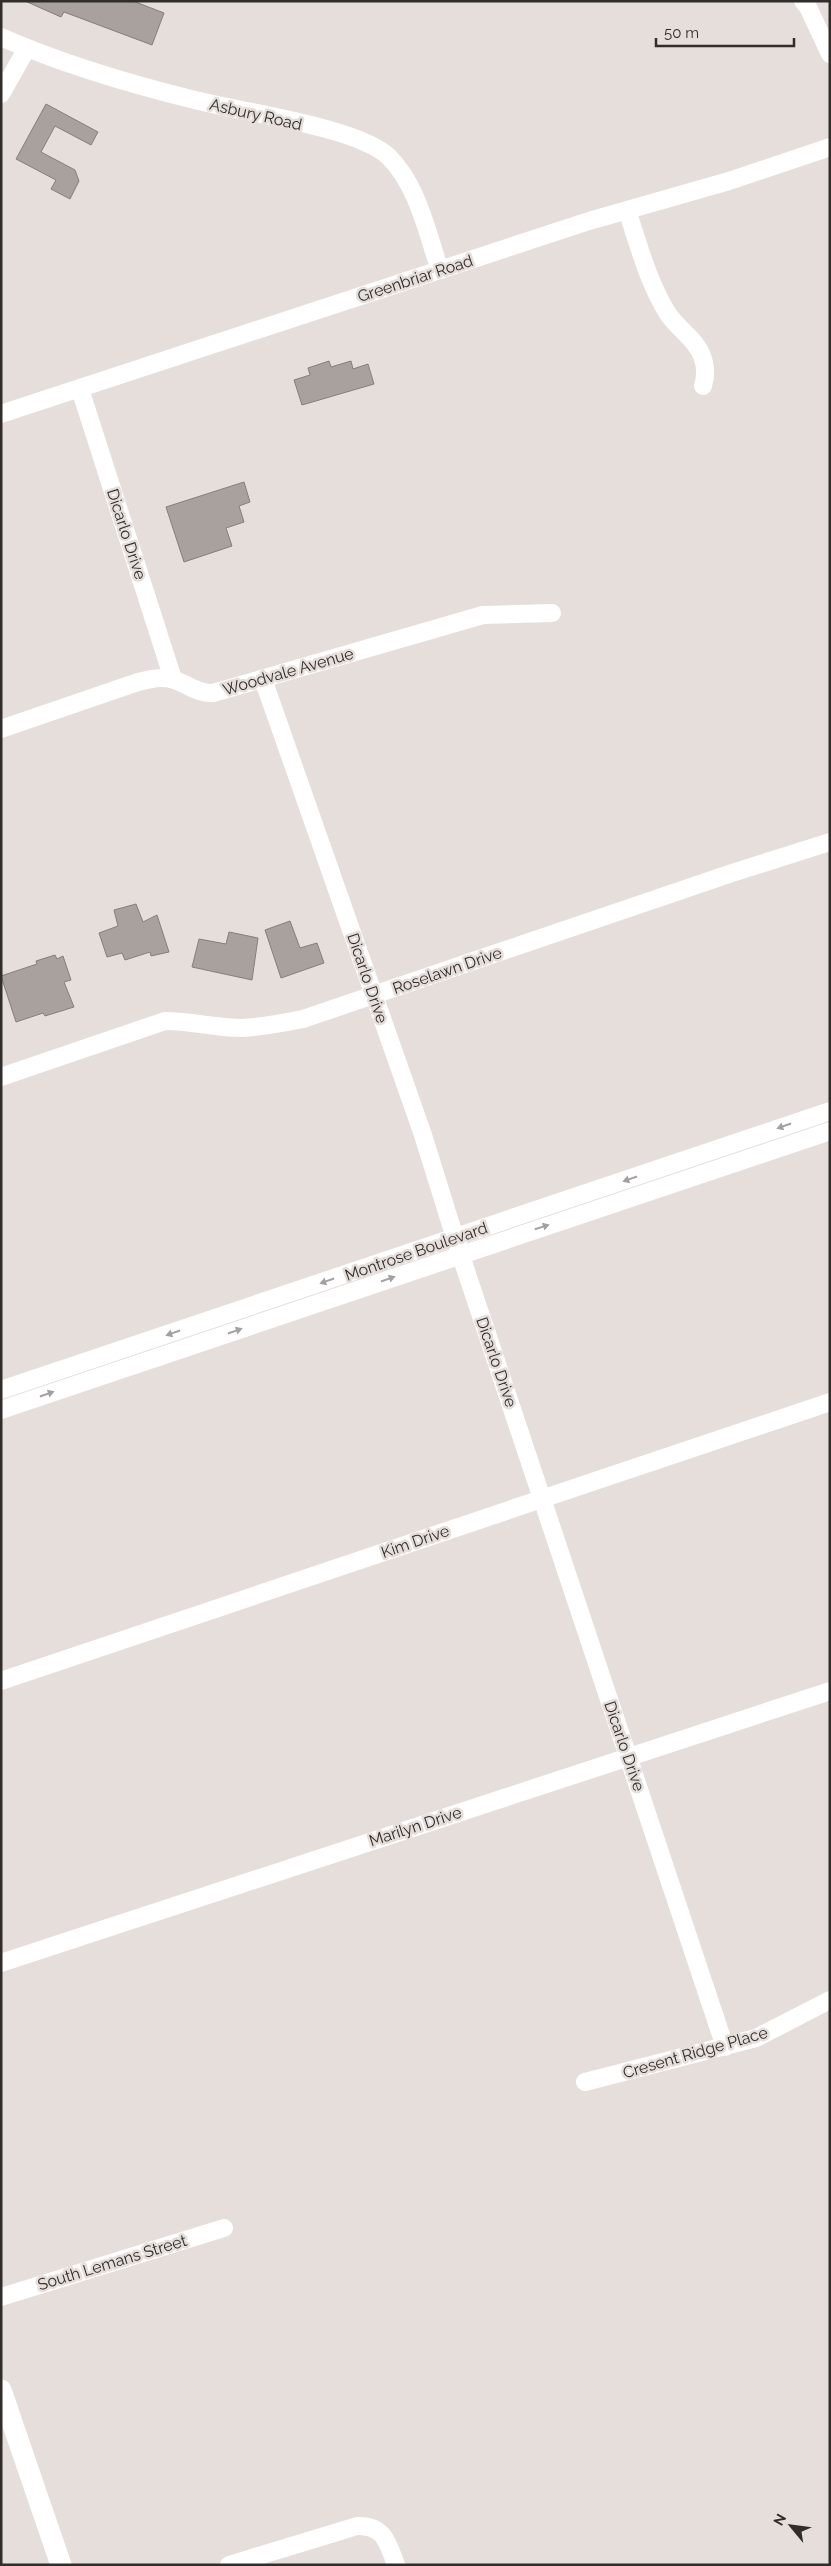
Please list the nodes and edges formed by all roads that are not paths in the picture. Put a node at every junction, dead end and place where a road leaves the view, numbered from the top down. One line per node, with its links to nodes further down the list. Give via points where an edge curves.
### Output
1 (808, 3): 4 (street)
2 (1, 37): 3 (street, Asbury Road)
3 (27, 48): 5 (street); 8 (street, Asbury Road, via 194,100 342,133 366,142 388,157 406,180)
4 (830, 54)
5 (1, 94)
6 (830, 147): 7 (street, Greenbriar Road, via 729,181)
7 (627, 210): 8 (street, Greenbriar Road); 9 (street, via 656,293 677,326 702,355 706,376)
8 (440, 270): 10 (street, Greenbriar Road)
9 (703, 386)
10 (80, 389): 11 (street, Greenbriar Road); 13 (street, Dicarlo Drive)
11 (1, 414)
12 (552, 612): 14 (street, Woodvale Avenue, via 483,615)
13 (173, 679): 14 (street, Woodvale Avenue, via 207,694); 15 (street, Woodvale Avenue, via 138,682)
14 (263, 679): 17 (street, Dicarlo Drive)
15 (1, 729)
16 (830, 842): 17 (street, Roselawn Drive)
17 (374, 995): 18 (street, Roselawn Drive, via 303,1019 267,1026 240,1028 189,1021 156,1023); 21 (street, Dicarlo Drive)
18 (1, 1077)
19 (830, 1110): 21 (street, Montrose Boulevard, one-way to 21)
20 (830, 1131): 21 (street, Montrose Boulevard, one-way to 20)
21 (458, 1246): 22 (street, Montrose Boulevard, one-way to 22); 24 (street, Montrose Boulevard, one-way to 21); 25 (street, Dicarlo Drive)
22 (1, 1390)
23 (830, 1402): 25 (street, Kim Drive)
24 (1, 1410)
25 (543, 1498): 26 (street, Kim Drive); 28 (street, Dicarlo Drive)
26 (1, 1681)
27 (830, 1691): 28 (street, Marilyn Drive)
28 (629, 1756): 29 (street, Marilyn Drive); 31 (street, Dicarlo Drive)
29 (1, 1963)
30 (830, 2000): 31 (street, Cresent Ridge Place, via 756,2038)
31 (725, 2047): 32 (street, Cresent Ridge Place)
32 (585, 2082)
33 (224, 2228): 34 (street, South Lemans Street)
34 (1, 2297)
35 (1, 2390): 36 (street)
36 (61, 2565)
37 (229, 2565): 38 (street, via 357,2526 377,2529 387,2538)
38 (396, 2565)

